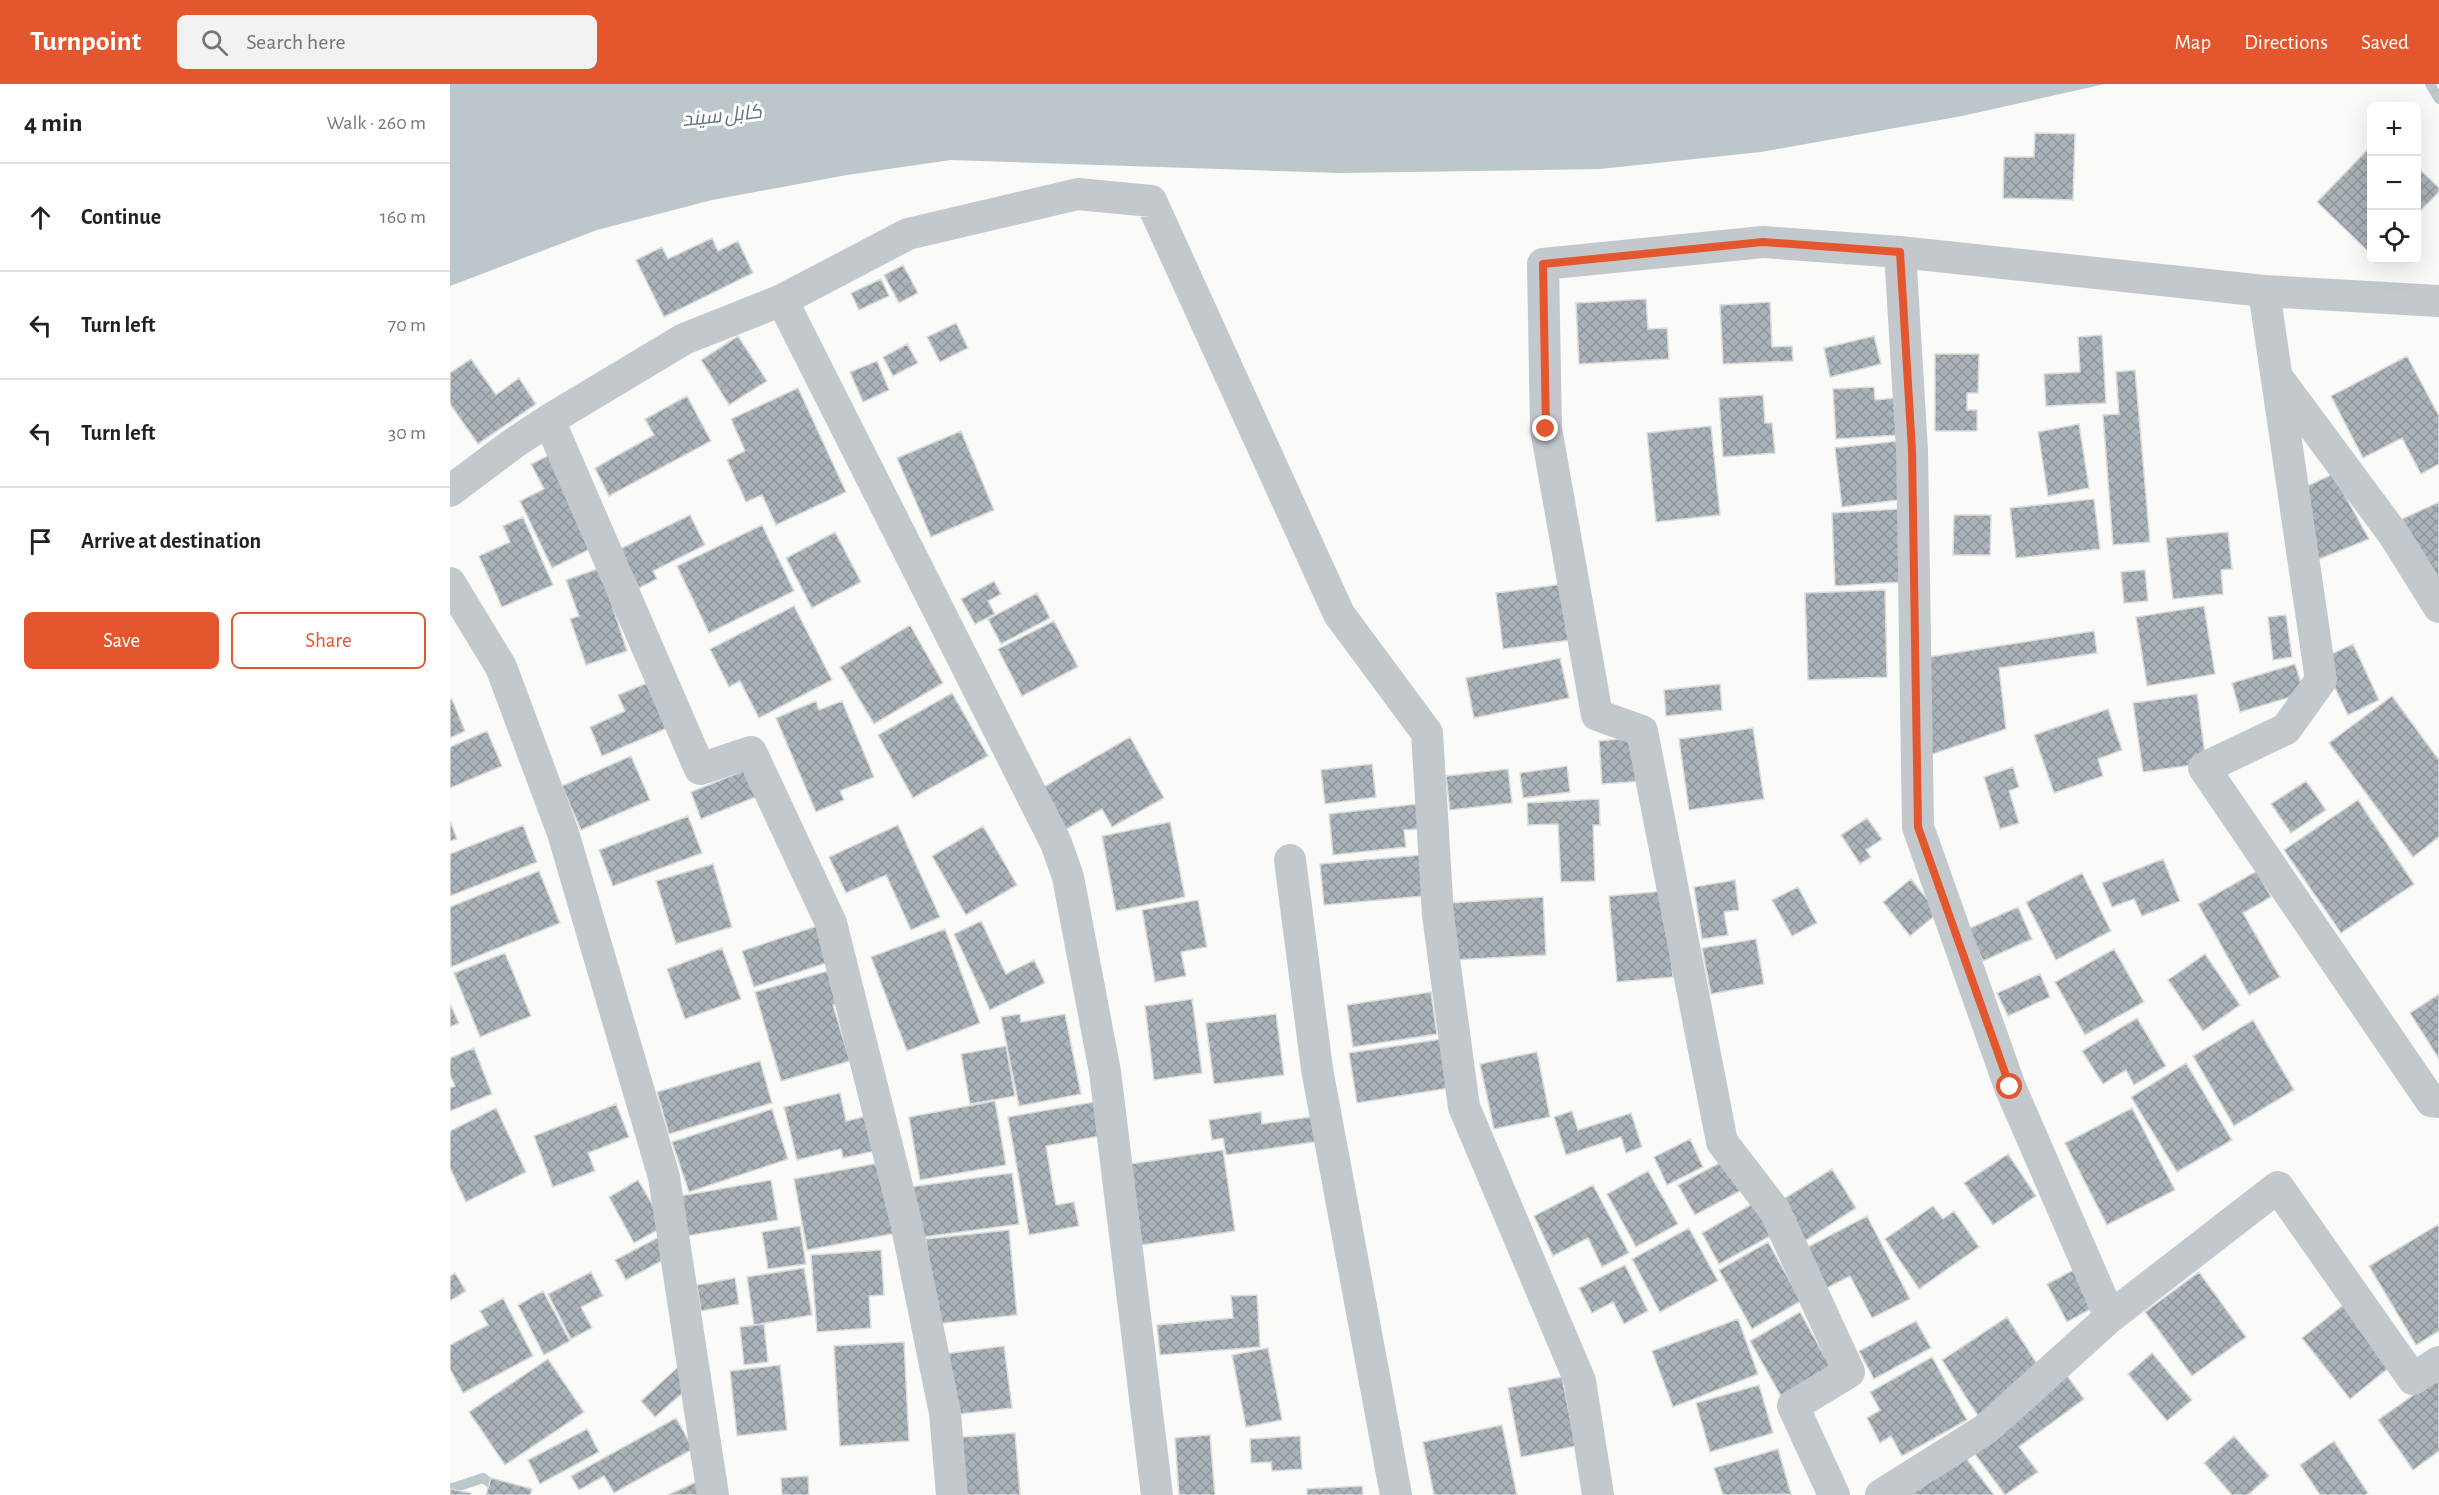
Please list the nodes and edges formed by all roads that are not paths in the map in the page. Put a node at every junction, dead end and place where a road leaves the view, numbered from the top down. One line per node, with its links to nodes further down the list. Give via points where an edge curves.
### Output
1 (1900, 252): 2 (street); 12 (street, via 1912,450 1918,827 2010,1087); 19 (street, via 1763,242 1543,264 1546,429 1597,715 1642,731 1722,1142 1775,1211 1850,1372 1793,1406)
2 (2264, 291): 4 (street); 5 (street)
3 (782, 300): 6 (street, via 684,339); 16 (street, via 1051,833 1068,877 1105,1072); 18 (street, via 908,234 1078,194 1151,201 1339,614 1427,733 1438,915 1464,1107 1580,1381)
4 (2439, 301)
5 (2276, 375): 9 (street, via 2394,535); 11 (street, via 2321,680 2286,729 2204,768 2431,1101)
6 (549, 420): 7 (street); 15 (street, via 700,769 751,752 831,923 908,1234 945,1413)
7 (450, 491)
8 (450, 583): 14 (street, via 501,667 563,833 664,1177)
9 (2439, 607)
10 (1290, 860): 17 (street, via 1317,1069)
11 (2439, 1102)
12 (2110, 1317): 13 (street, via 2278,1188 2414,1379); 20 (street, via 1986,1429)
13 (2439, 1362)
14 (714, 1495)
15 (952, 1495)
16 (1157, 1495)
17 (1396, 1495)
18 (1598, 1495)
19 (1834, 1495)
20 (1881, 1495)

